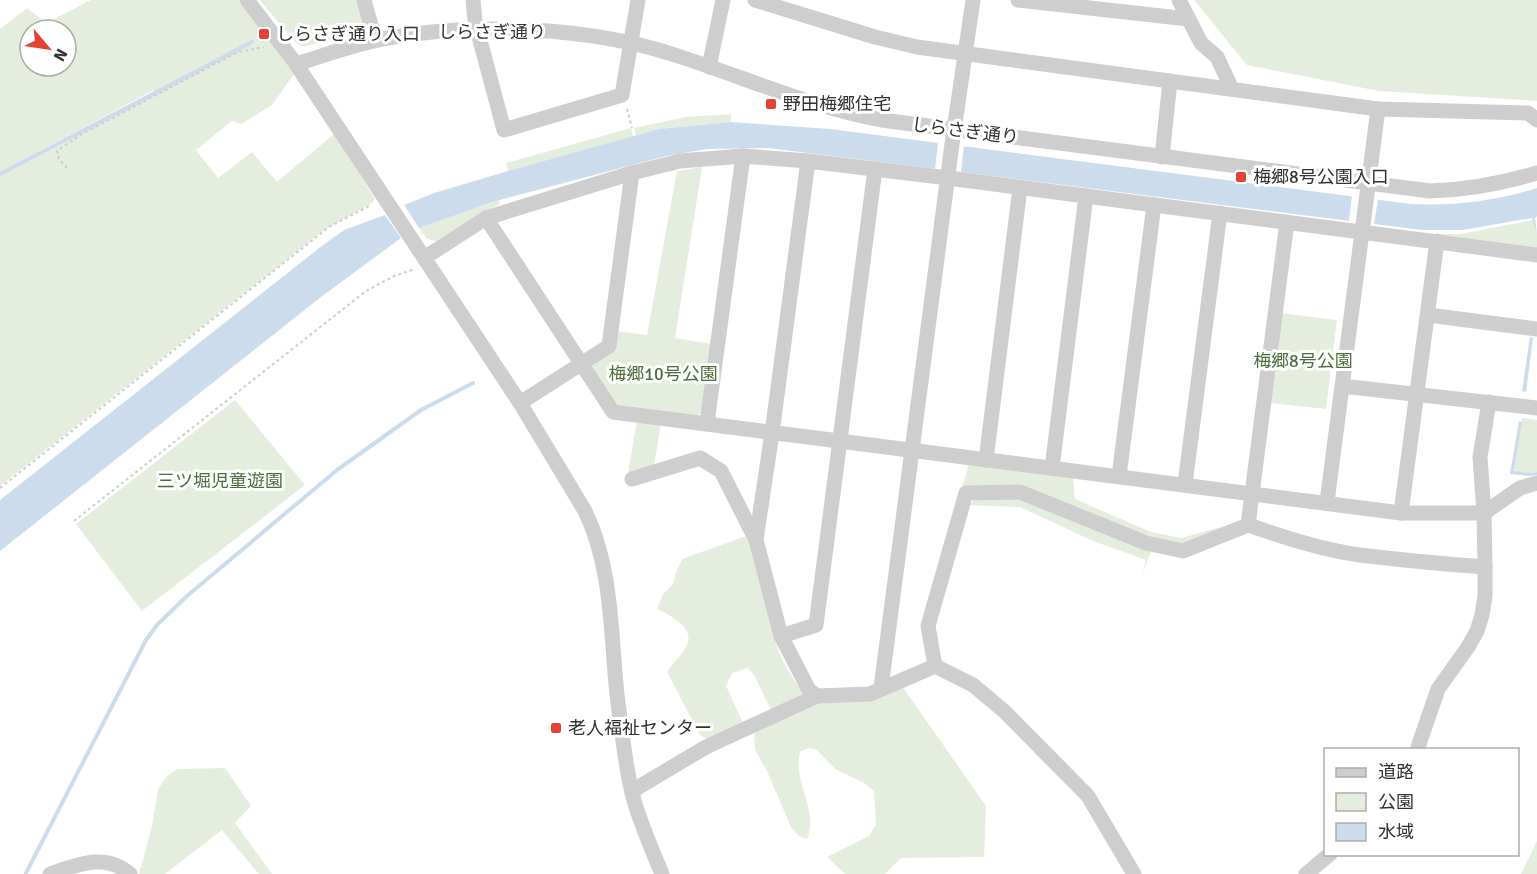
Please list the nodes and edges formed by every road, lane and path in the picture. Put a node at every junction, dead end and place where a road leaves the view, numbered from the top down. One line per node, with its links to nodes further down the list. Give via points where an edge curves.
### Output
1 (247, 0): 14 (street)
2 (364, 0): 12 (street)
3 (473, 0): 11 (street)
4 (638, 0): 13 (street)
5 (723, 0): 17 (street)
6 (755, 0): 15 (street, via 875,37)
7 (972, 0): 15 (street)
8 (1018, 0): 10 (street)
9 (1179, 0): 10 (street)
10 (1188, 19): 19 (street, via 1201,43 1217,57)
11 (476, 24): 12 (street, しらさぎ通り); 13 (street, しらさぎ通り); 20 (street, via 504,130)
12 (375, 40): 16 (street, しらさぎ通り)
13 (632, 44): 17 (street, しらさぎ通り); 20 (street)
14 (282, 45): 16 (street); 28 (path, via 238,52 80,135 57,151)
15 (965, 53): 18 (street); 24 (street)
16 (296, 64): 36 (street)
17 (710, 67): 24 (street, しらさぎ通り, via 847,114)
18 (1170, 81): 19 (street); 26 (street)
19 (1233, 89): 21 (street)
20 (622, 95): 23 (path)
21 (1378, 109): 22 (street, via 1528,113); 34 (street)
22 (1537, 120)
23 (632, 128)
24 (953, 137): 26 (street, しらさぎ通り); 32 (street)
25 (742, 156): 27 (street); 30 (street, via 680,161); 53 (street)
26 (1162, 157): 34 (street, しらさぎ通り)
27 (808, 160): 29 (street); 54 (street)
28 (67, 168)
29 (875, 169): 32 (street); 55 (street)
30 (632, 173): 39 (street); 47 (street, via 609,346)
31 (1537, 173): 34 (street, しらさぎ通り, via 1465,190)
32 (948, 174): 33 (street); 56 (street)
33 (1020, 188): 35 (street); 57 (street)
34 (1366, 189): 41 (street)
35 (1086, 196): 37 (street); 58 (street)
36 (386, 202): 44 (street); 63 (path, via 329,227)
37 (1154, 205): 38 (street); 59 (street)
38 (1220, 213): 40 (street); 62 (street)
39 (486, 218): 44 (street); 47 (street)
40 (1287, 222): 41 (street); 64 (street)
41 (1362, 227): 42 (street); 48 (street)
42 (1437, 241): 43 (street); 45 (street)
43 (1537, 255)
44 (426, 261): 51 (street); 68 (path, via 366,291)
45 (1428, 315): 46 (street); 49 (street)
46 (1537, 329)
47 (581, 363): 51 (street); 53 (street, via 613,412)
48 (1342, 386): 49 (street); 65 (street)
49 (1417, 394): 50 (street); 66 (street)
50 (1489, 402): 52 (street); 67 (street, via 1480,457)
51 (520, 403): 77 (street, via 585,511 600,548)
52 (1537, 408)
53 (707, 423): 54 (street)
54 (772, 433): 55 (street); 70 (street)
55 (839, 441): 56 (street); 72 (street, via 816,625)
56 (911, 451): 57 (street); 74 (street)
57 (986, 460): 58 (street)
58 (1052, 468): 59 (street)
59 (1119, 476): 62 (street)
60 (632, 480): 70 (street, via 700,458 721,471)
61 (1537, 483): 67 (street, via 1520,488)
62 (1185, 484): 64 (street)
63 (0, 488)
64 (1252, 494): 65 (street); 69 (street)
65 (1327, 502): 66 (street)
66 (1401, 513): 67 (street)
67 (1484, 513): 71 (street)
68 (74, 521)
69 (1248, 525): 71 (street, via 1358,554); 73 (street, via 1183,551 1146,543 1020,492 966,493 928,626)
70 (756, 540): 72 (street)
71 (1485, 567): 76 (street, via 1485,596 1477,632 1438,689)
72 (780, 636): 75 (street, via 808,690)
73 (935, 666): 74 (street); 82 (street, via 973,685 1004,711 1088,796)
74 (881, 688): 75 (street, via 870,694)
75 (817, 696): 77 (street, via 706,747)
76 (1419, 748)
77 (632, 791): 81 (street)
78 (1329, 856): 83 (street)
79 (50, 874): 80 (street, via 104,861)
80 (130, 874)
81 (663, 874)
82 (1134, 874)
83 (1306, 874)

